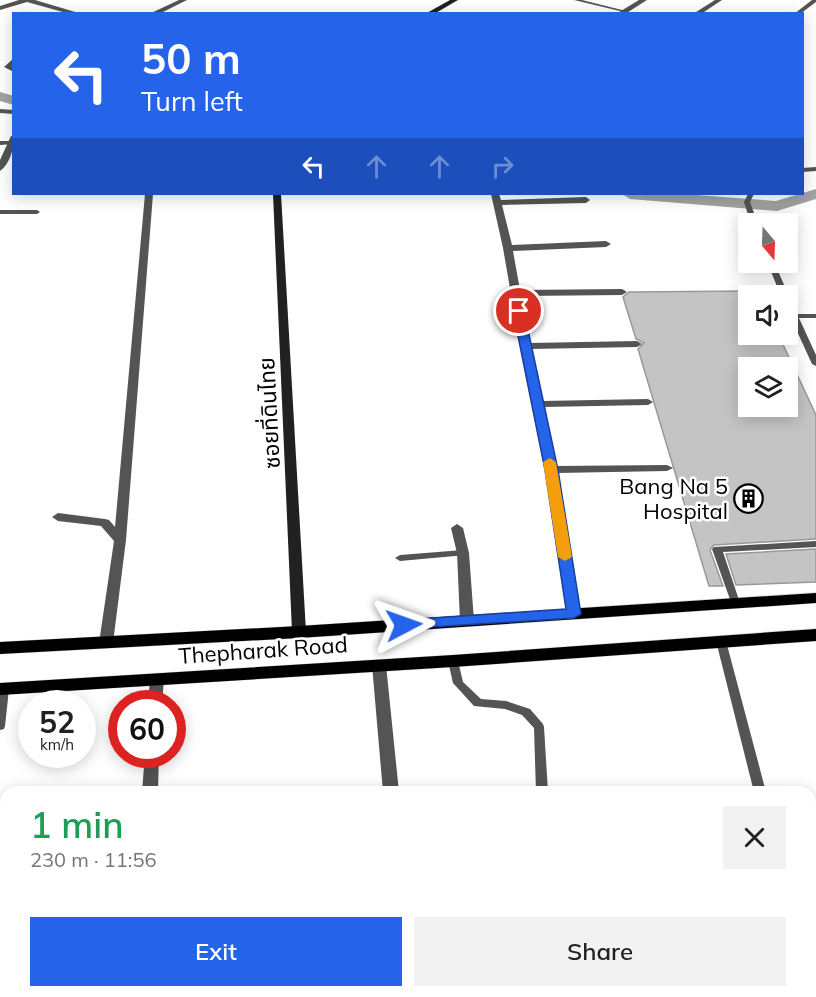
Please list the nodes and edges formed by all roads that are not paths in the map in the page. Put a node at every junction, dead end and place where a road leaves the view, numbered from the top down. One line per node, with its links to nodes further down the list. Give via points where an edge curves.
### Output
1 (27, 0): 9 (street); 10 (street)
2 (184, 0): 11 (street)
3 (455, 0): 12 (street)
4 (576, 0): 13 (lane)
5 (644, 0): 13 (street)
6 (706, 0): 14 (street)
7 (719, 0): 15 (street)
8 (815, 0): 16 (lane)
9 (0, 8)
10 (72, 12)
11 (157, 12)
12 (432, 12)
13 (622, 12)
14 (687, 12)
15 (699, 12)
16 (799, 12)
17 (12, 142): 18 (street)
18 (0, 169)
19 (149, 195): 45 (street)
20 (277, 195): 53 (street, ซอยที่ดินไทย)
21 (750, 195): 26 (lane, via 747,202)
22 (496, 198): 23 (street); 28 (street)
23 (586, 200)
24 (0, 212): 25 (lane)
25 (37, 212)
26 (751, 213)
27 (606, 244): 28 (street)
28 (508, 248): 30 (street)
29 (622, 292): 30 (street)
30 (516, 293): 37 (street)
31 (798, 316): 32 (lane)
32 (816, 316)
33 (798, 324): 35 (lane)
34 (816, 340): 35 (lane)
35 (806, 341): 38 (lane)
36 (637, 344): 37 (street)
37 (525, 346): 40 (street)
38 (816, 364)
39 (648, 402): 40 (street)
40 (537, 404): 42 (street)
41 (667, 468): 42 (street)
42 (551, 470): 51 (street)
43 (58, 517): 45 (street, via 105,523)
44 (457, 528): 47 (street)
45 (120, 540): 56 (street)
46 (816, 544): 50 (lane, via 717,549)
47 (463, 553): 48 (lane); 52 (street)
48 (400, 558)
49 (816, 598): 50 (main road, Thepharak Road)
50 (735, 603): 51 (main road, Thepharak Road)
51 (574, 614): 52 (main road, Thepharak Road)
52 (467, 621): 53 (main road, Thepharak Road)
53 (299, 632): 56 (main road, Thepharak Road)
54 (816, 634): 55 (main road, Thepharak Road)
55 (722, 641): 58 (main road, Thepharak Road); 68 (lane)
56 (106, 643): 57 (main road, Thepharak Road)
57 (0, 648)
58 (453, 661): 59 (main road, Thepharak Road); 67 (lane, via 458,683 478,703 506,705 526,712 539,727)
59 (379, 665): 60 (main road, Thepharak Road); 66 (street)
60 (156, 679): 61 (main road, Thepharak Road); 62 (street)
61 (2, 689): 63 (lane)
62 (156, 690)
63 (0, 726)
64 (151, 768): 65 (street)
65 (150, 786)
66 (390, 786)
67 (543, 786)
68 (758, 786)

